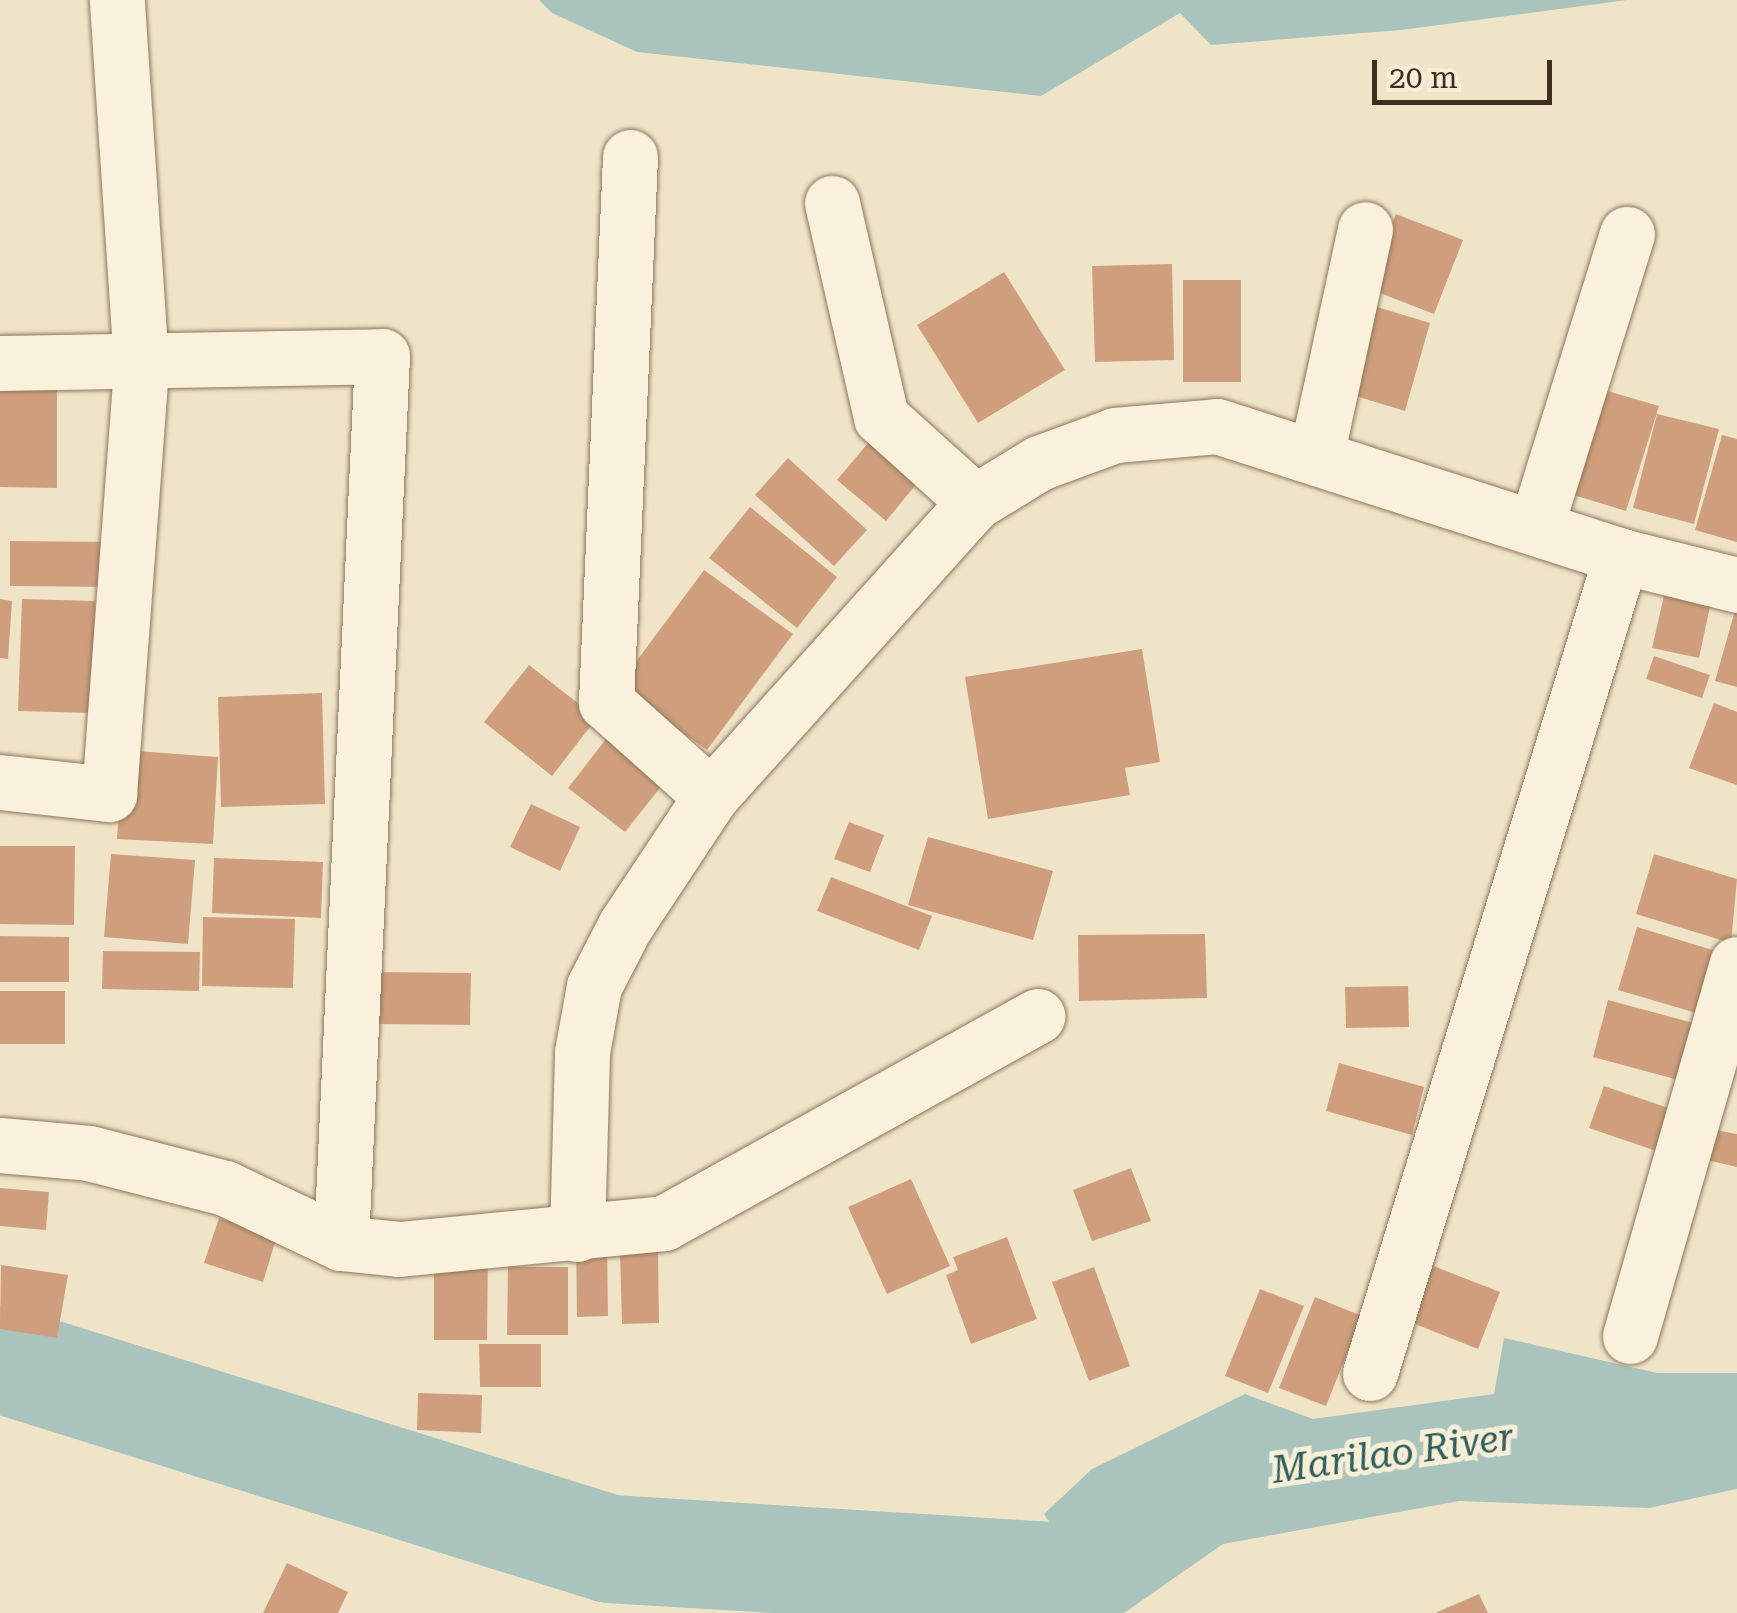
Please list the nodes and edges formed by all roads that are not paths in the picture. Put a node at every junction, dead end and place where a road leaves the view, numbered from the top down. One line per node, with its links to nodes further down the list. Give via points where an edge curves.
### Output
1 (118, 0): 7 (street)
2 (630, 157): 14 (street, via 606,702)
3 (832, 203): 9 (street, via 881,417)
4 (1365, 229): 8 (street)
5 (1627, 234): 10 (street)
6 (0, 363): 7 (street)
7 (142, 364): 13 (street, via 109,794); 19 (street, via 382,356)
8 (1316, 456): 9 (street, via 1217,426 1115,436 1039,462); 10 (street)
9 (975, 502): 14 (street)
10 (1536, 526): 11 (street)
11 (1621, 556): 12 (street); 21 (street)
12 (1737, 585)
13 (0, 782)
14 (711, 796): 18 (street, via 625,926 594,986 582,1052)
15 (1737, 964): 20 (street)
16 (1038, 1016): 18 (street, via 664,1223)
17 (0, 1145): 19 (street, via 88,1153 225,1188)
18 (578, 1234): 19 (street, via 399,1248)
19 (341, 1242)
20 (1630, 1336)
21 (1370, 1374)

